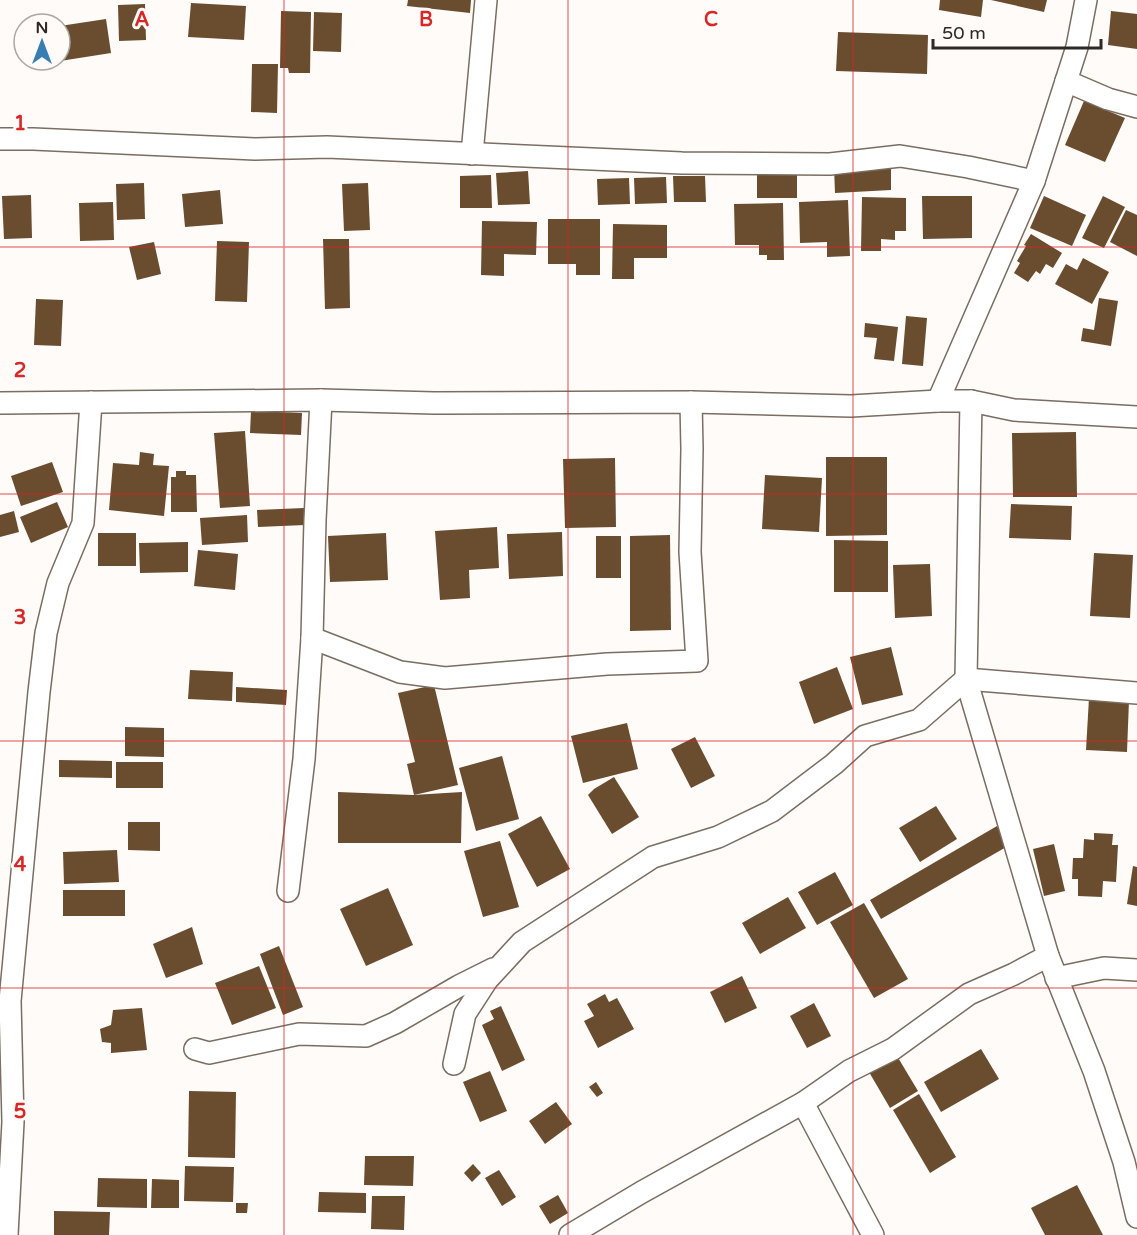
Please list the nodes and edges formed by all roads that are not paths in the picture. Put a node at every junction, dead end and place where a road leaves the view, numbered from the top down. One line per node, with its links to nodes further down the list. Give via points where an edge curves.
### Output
1 (486, 0): 6 (street)
2 (1086, 0): 3 (street)
3 (1066, 81): 4 (street); 7 (street)
4 (1137, 107)
5 (0, 139): 6 (street)
6 (472, 154): 7 (street, via 682,163 830,164 900,156)
7 (1034, 181): 9 (street)
8 (321, 400): 11 (street); 12 (street); 15 (street)
9 (938, 401): 10 (street); 12 (street, via 851,406)
10 (971, 401): 14 (street, via 1014,410); 16 (street)
11 (91, 402): 13 (street); 27 (street, via 83,523 58,583 46,633 39,692 10,1001 13,1122)
12 (691, 402): 15 (street, via 690,552 697,661 607,664 446,678 400,672)
13 (0, 403)
14 (1137, 417)
15 (312, 638): 18 (street, via 304,759)
16 (966, 679): 17 (street); 19 (street); 20 (street, via 919,720 865,736 834,765 772,811 718,837 653,857 522,942)
17 (1137, 693)
18 (288, 891)
19 (1048, 956): 22 (street); 25 (street, via 969,994 892,1049 849,1071)
20 (501, 964): 23 (street, via 366,1036 299,1034 209,1053); 24 (street, via 465,1014)
21 (1137, 970): 22 (street, via 1104,968)
22 (1056, 978): 26 (street, via 1094,1071 1124,1162)
23 (195, 1049)
24 (454, 1064)
25 (803, 1103): 28 (street); 29 (street)
26 (1137, 1217)
27 (7, 1235)
28 (570, 1235)
29 (873, 1235)

